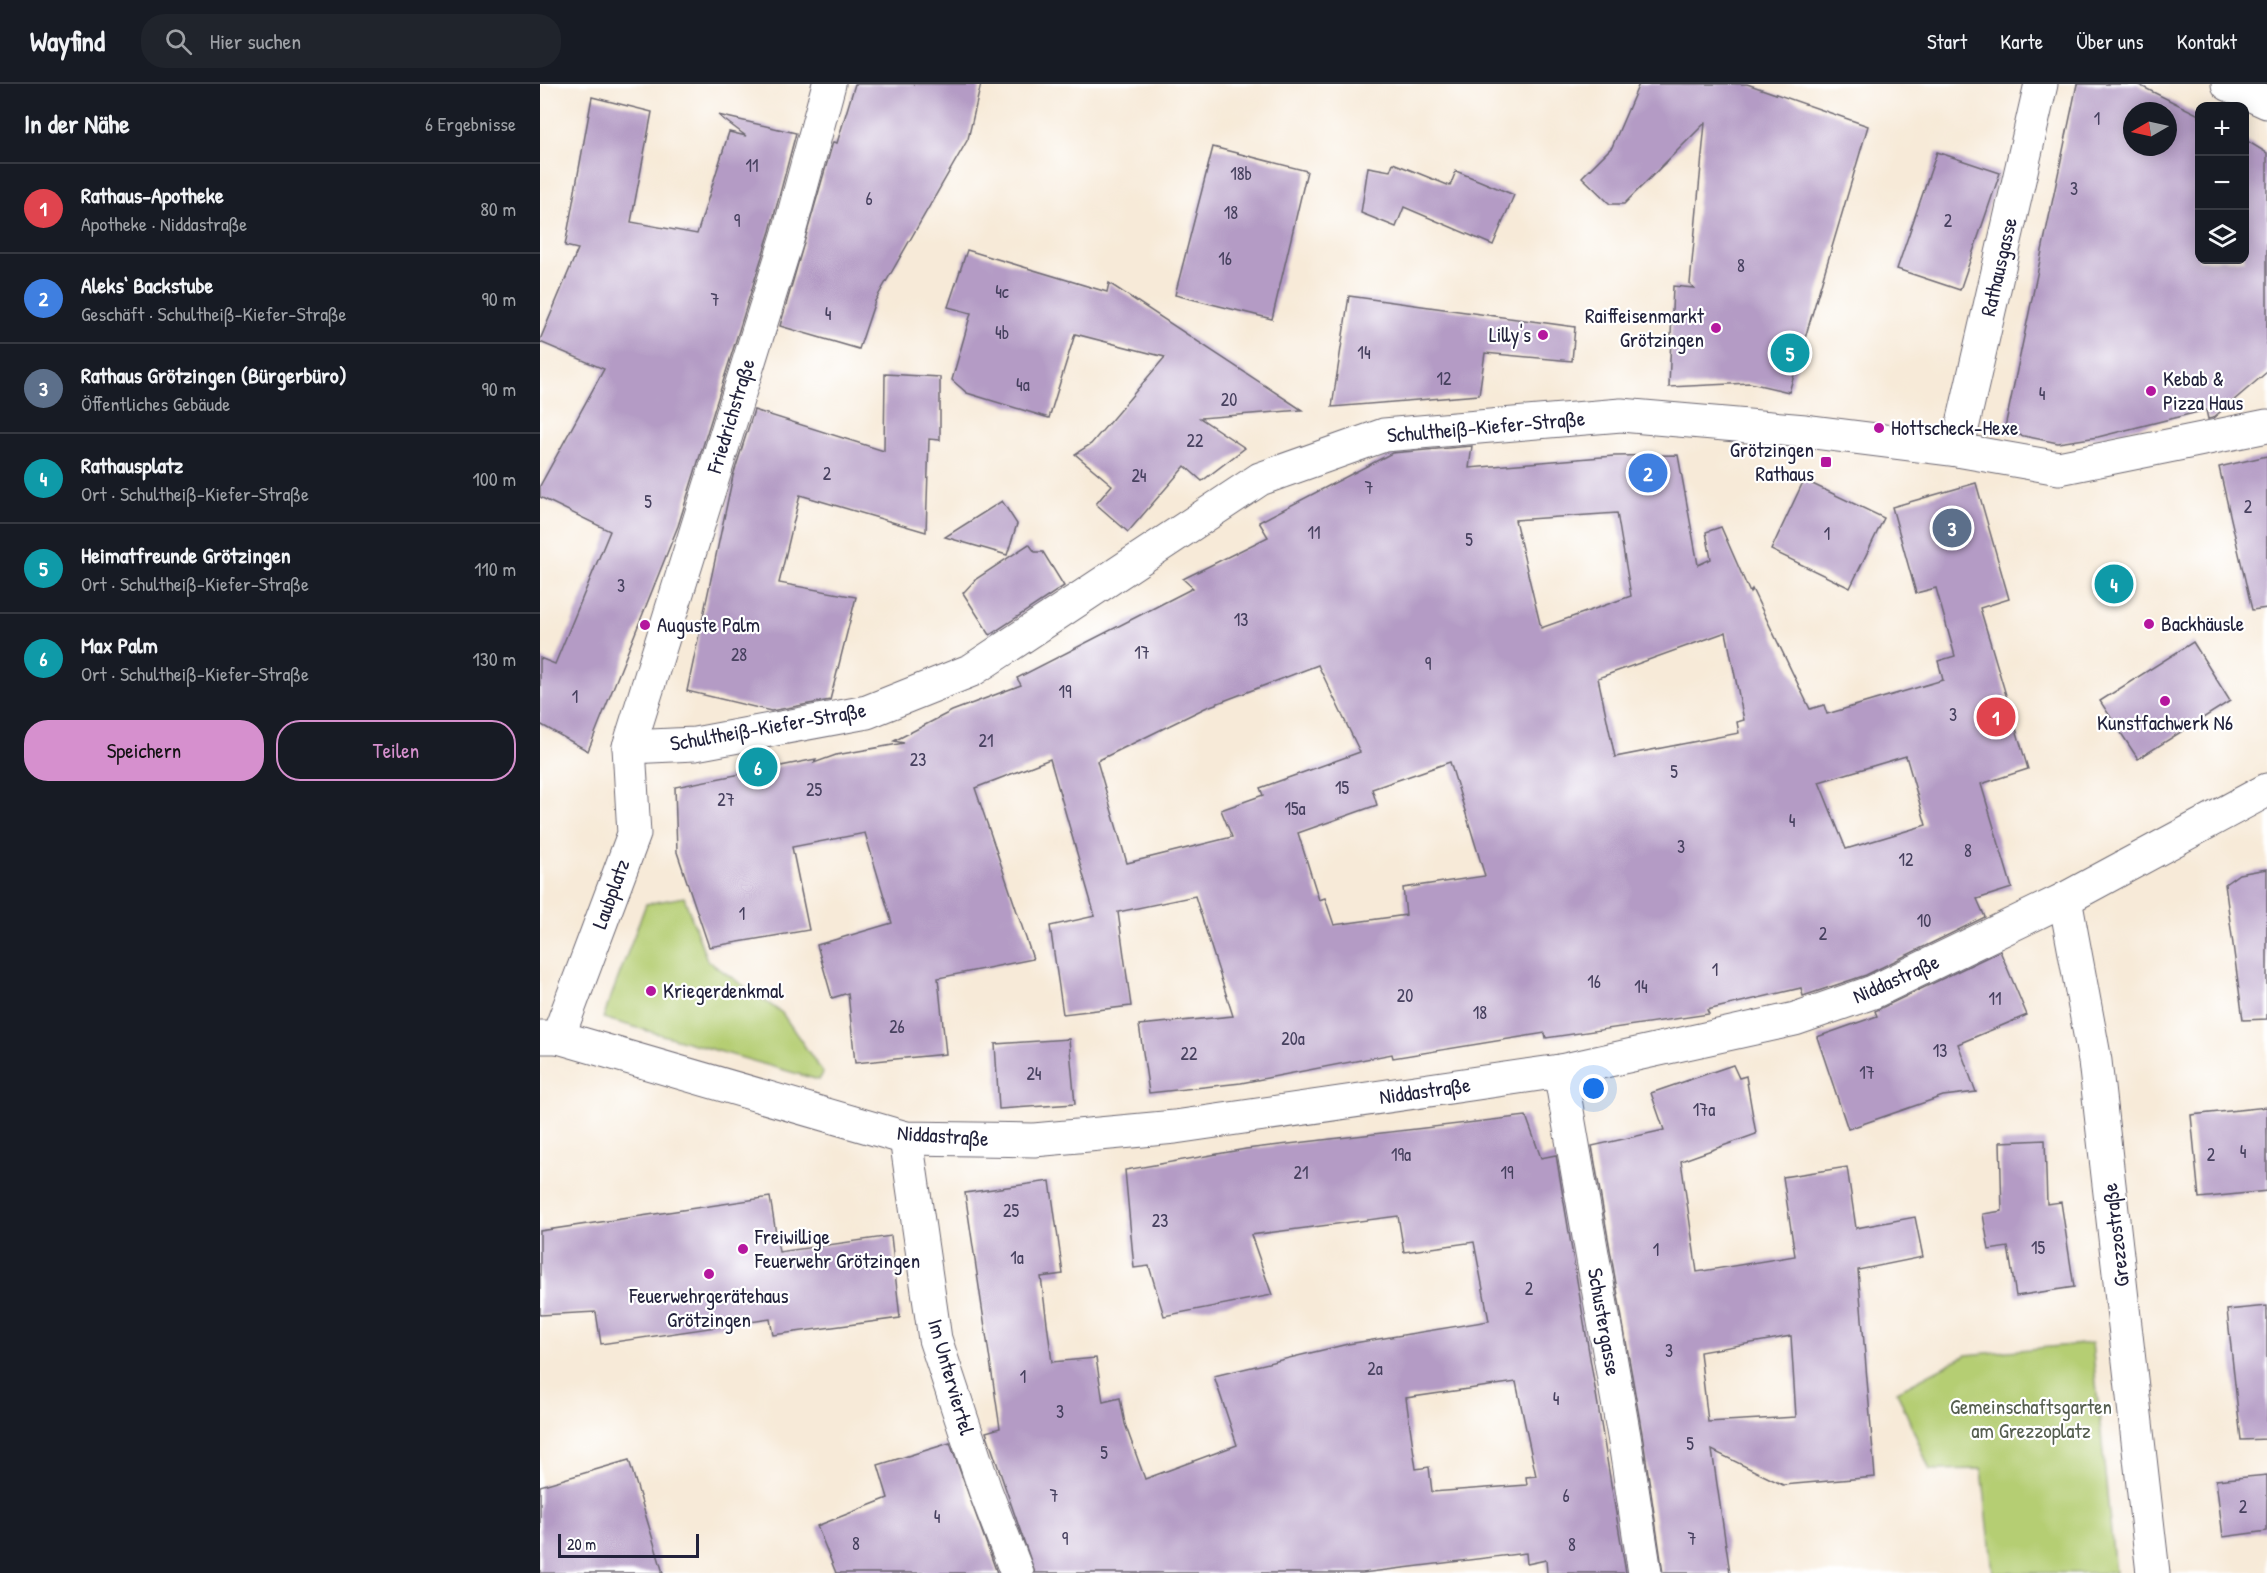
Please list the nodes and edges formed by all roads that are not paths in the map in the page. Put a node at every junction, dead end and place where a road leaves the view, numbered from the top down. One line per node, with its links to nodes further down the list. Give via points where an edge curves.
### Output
1 (829, 84): 7 (street, Friedrichstraße, via 788,236)
2 (2041, 84): 6 (street, Rathausgasse)
3 (2228, 84): 4 (street)
4 (2267, 102)
5 (2267, 426): 6 (street, Schultheiß-Kiefer-Straße, via 2059,468)
6 (1957, 450): 7 (street, Schultheiß-Kiefer-Straße, via 1805,431 1621,415 1384,435 1260,479 972,670 867,712 695,744)
7 (629, 747): 10 (street, Laubplatz, via 634,834)
8 (2267, 790): 9 (street, Niddastraße)
9 (2065, 899): 11 (street, Niddastraße, via 1873,992 1795,1019); 15 (street, Grezzostraße, via 2095,1061)
10 (549, 1037): 12 (street, Niddastraße)
11 (1560, 1071): 12 (street, Niddastraße, via 1175,1127 1034,1140); 14 (street, Schustergasse)
12 (906, 1138): 13 (street, Im Unterviertel, via 935,1339)
13 (1017, 1573)
14 (1645, 1573)
15 (2153, 1573)

